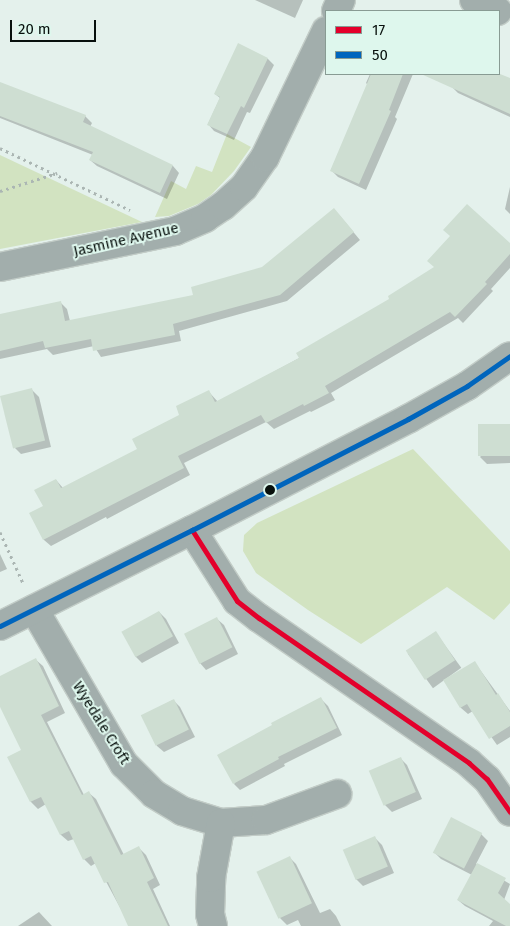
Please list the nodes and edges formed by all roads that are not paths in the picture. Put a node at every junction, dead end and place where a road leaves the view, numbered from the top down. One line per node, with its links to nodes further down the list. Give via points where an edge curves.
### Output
1 (474, 0): 2 (street)
2 (497, 10)
3 (325, 33): 4 (street, Jasmine Avenue, via 265,157 244,187 223,206 175,231)
4 (0, 267)
5 (510, 356): 6 (street, via 467,386 408,419)
6 (192, 530): 7 (street); 10 (street, via 237,601 469,763 487,779)
7 (34, 609): 8 (street); 11 (street, Wyedale Croft, via 124,764 161,798 182,811)
8 (0, 626)
9 (337, 794): 11 (street, Wyedale Croft, via 266,820)
10 (510, 812)
11 (221, 823): 12 (street, via 211,878)
12 (213, 926)

